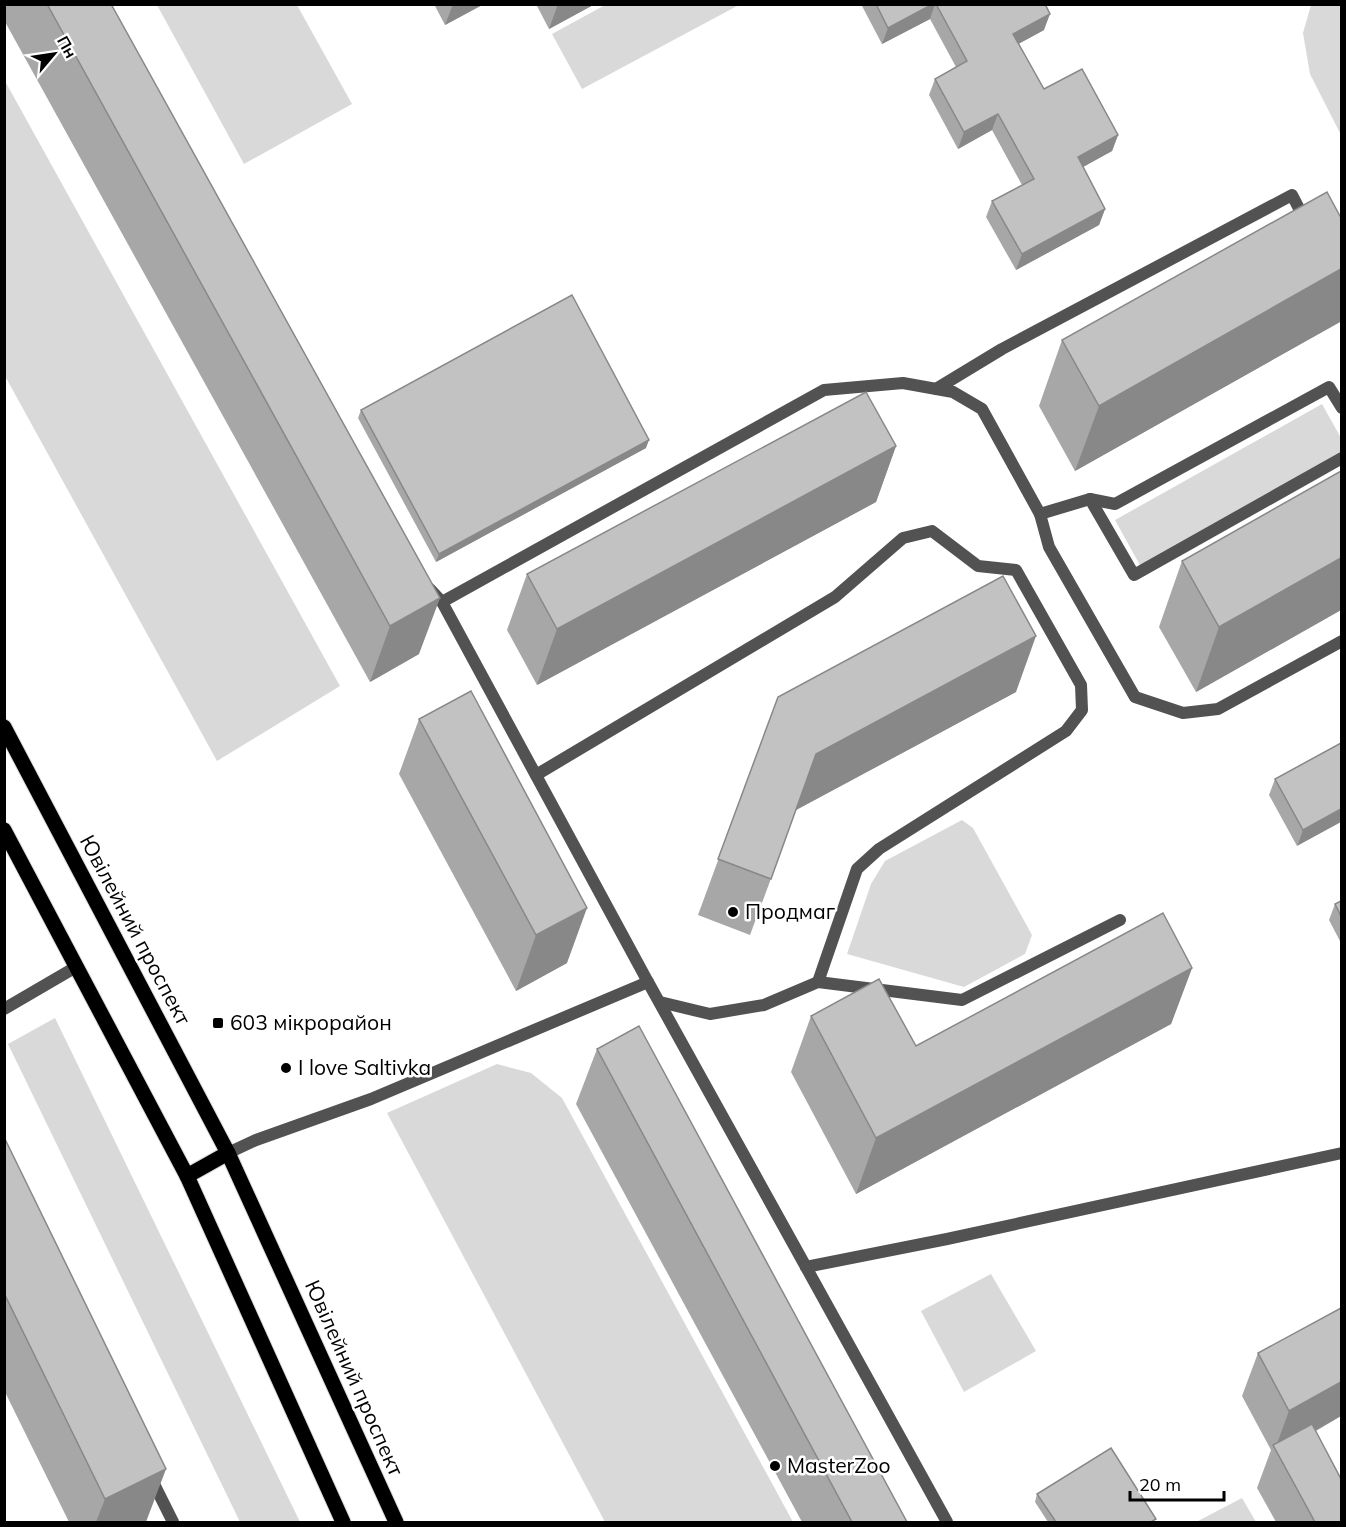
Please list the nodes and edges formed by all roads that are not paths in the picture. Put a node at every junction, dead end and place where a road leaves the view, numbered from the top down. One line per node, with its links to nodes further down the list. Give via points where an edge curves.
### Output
1 (1314, 237): 2 (lane, via 1292,195 1002,349)
2 (936, 389): 6 (lane, via 953,392 982,409); 8 (lane, via 903,382 824,390)
3 (1341, 408): 5 (lane, via 1329,387 1115,504)
4 (1341, 458): 5 (lane, via 1134,575)
5 (1090, 499): 6 (lane)
6 (1040, 514): 9 (lane, via 1049,547 1135,697 1183,713 1218,709)
7 (419, 577): 8 (lane)
8 (442, 602): 12 (lane)
9 (1341, 641)
10 (4, 727): 11 (main road, Ювілейний проспект)
11 (11, 754): 20 (main road, Ювілейний проспект)
12 (536, 775): 16 (lane); 17 (lane, via 836,597 903,538 932,531 978,566 1016,570 1081,685 1082,710 1066,731 879,849 857,869)
13 (4, 830): 15 (main road)
14 (1119, 920): 17 (lane, via 962,1000)
15 (76, 967): 19 (lane); 22 (main road)
16 (648, 982): 18 (lane); 20 (lane, via 371,1099)
17 (818, 982): 18 (lane, via 764,1005 710,1014)
18 (660, 1002): 23 (lane)
19 (4, 1009)
20 (228, 1153): 22 (main road); 27 (main road, Ювілейний проспект)
21 (1341, 1153): 23 (lane)
22 (187, 1176): 26 (main road)
23 (806, 1267): 28 (lane)
24 (147, 1469): 25 (lane)
25 (173, 1522)
26 (343, 1522)
27 (396, 1522)
28 (947, 1522)

